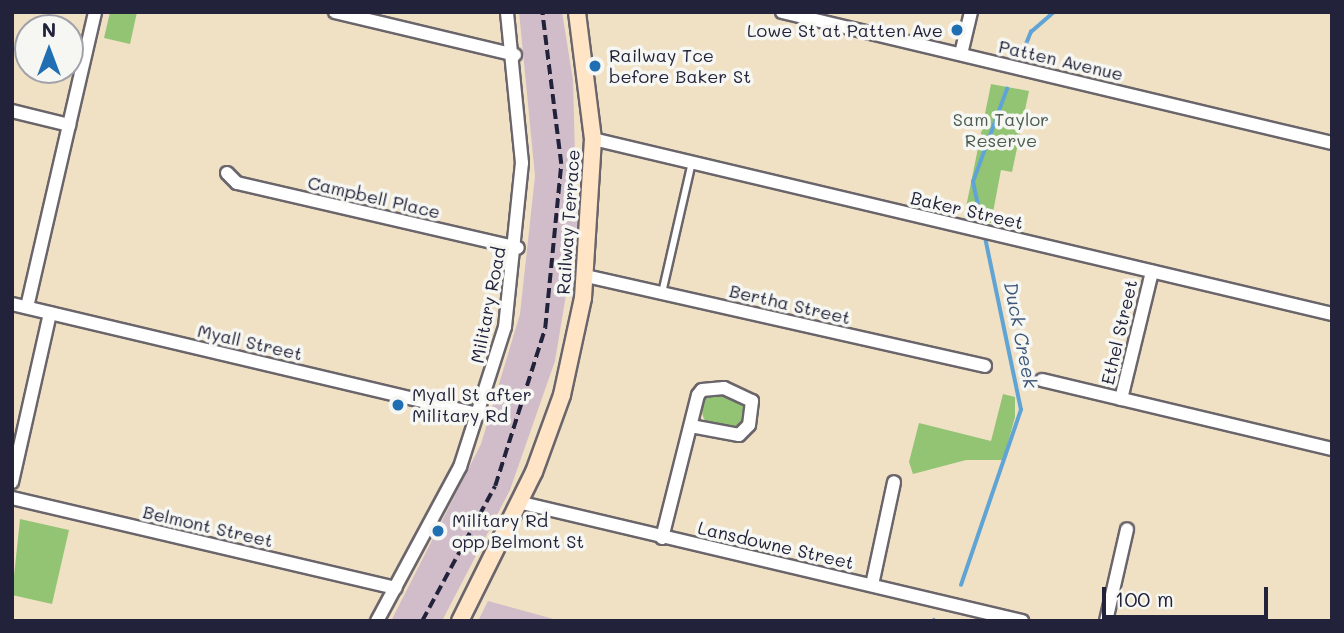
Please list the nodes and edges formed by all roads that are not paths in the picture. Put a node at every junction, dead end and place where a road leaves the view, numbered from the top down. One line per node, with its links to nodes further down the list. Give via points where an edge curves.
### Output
1 (95, 12): 11 (street)
2 (335, 12): 9 (street)
3 (506, 12): 9 (street, Military Road)
4 (577, 12): 12 (main road, Railway Terrace)
5 (782, 12): 7 (street, Patten Avenue)
6 (971, 12): 8 (street)
7 (798, 14): 8 (street, Patten Avenue)
8 (961, 54): 13 (street, Patten Avenue)
9 (514, 55): 16 (street, Military Road, via 522,163)
10 (12, 111): 11 (street)
11 (69, 125): 21 (street)
12 (593, 139): 14 (street, Baker Street); 18 (main road, Railway Terrace)
13 (1332, 142)
14 (692, 162): 17 (street, Baker Street); 19 (lane)
15 (227, 173): 16 (street, Campbell Place, via 237,183)
16 (518, 248): 27 (street, Military Road, via 505,327)
17 (1152, 272): 23 (street, Baker Street); 26 (street, Ethel Street)
18 (586, 276): 19 (street, Bertha Street); 33 (main road, Railway Terrace, via 562,396)
19 (662, 293): 24 (street, Bertha Street)
20 (12, 304): 21 (street, Myall Street)
21 (27, 307): 22 (street, Myall Street)
22 (50, 313): 27 (street, Myall Street); 30 (street)
23 (1332, 314)
24 (985, 366)
25 (1042, 380): 26 (street)
26 (1121, 399): 29 (street)
27 (479, 414): 37 (street, Military Road, via 460,467)
28 (691, 426): 28 (street, via 698,396 707,387 741,392 752,401 749,425 739,435); 35 (street)
29 (1332, 449)
30 (12, 482)
31 (894, 482): 36 (street)
32 (12, 498): 37 (street, Belmont Street)
33 (522, 503): 35 (street, Lansdowne Street); 39 (main road, Railway Terrace)
34 (1126, 530): 41 (street)
35 (662, 538): 36 (street, Lansdowne Street)
36 (872, 585): 40 (street, Lansdowne Street)
37 (396, 588): 38 (street, Military Road)
38 (377, 621)
39 (460, 621)
40 (1022, 621)
41 (1106, 621)

